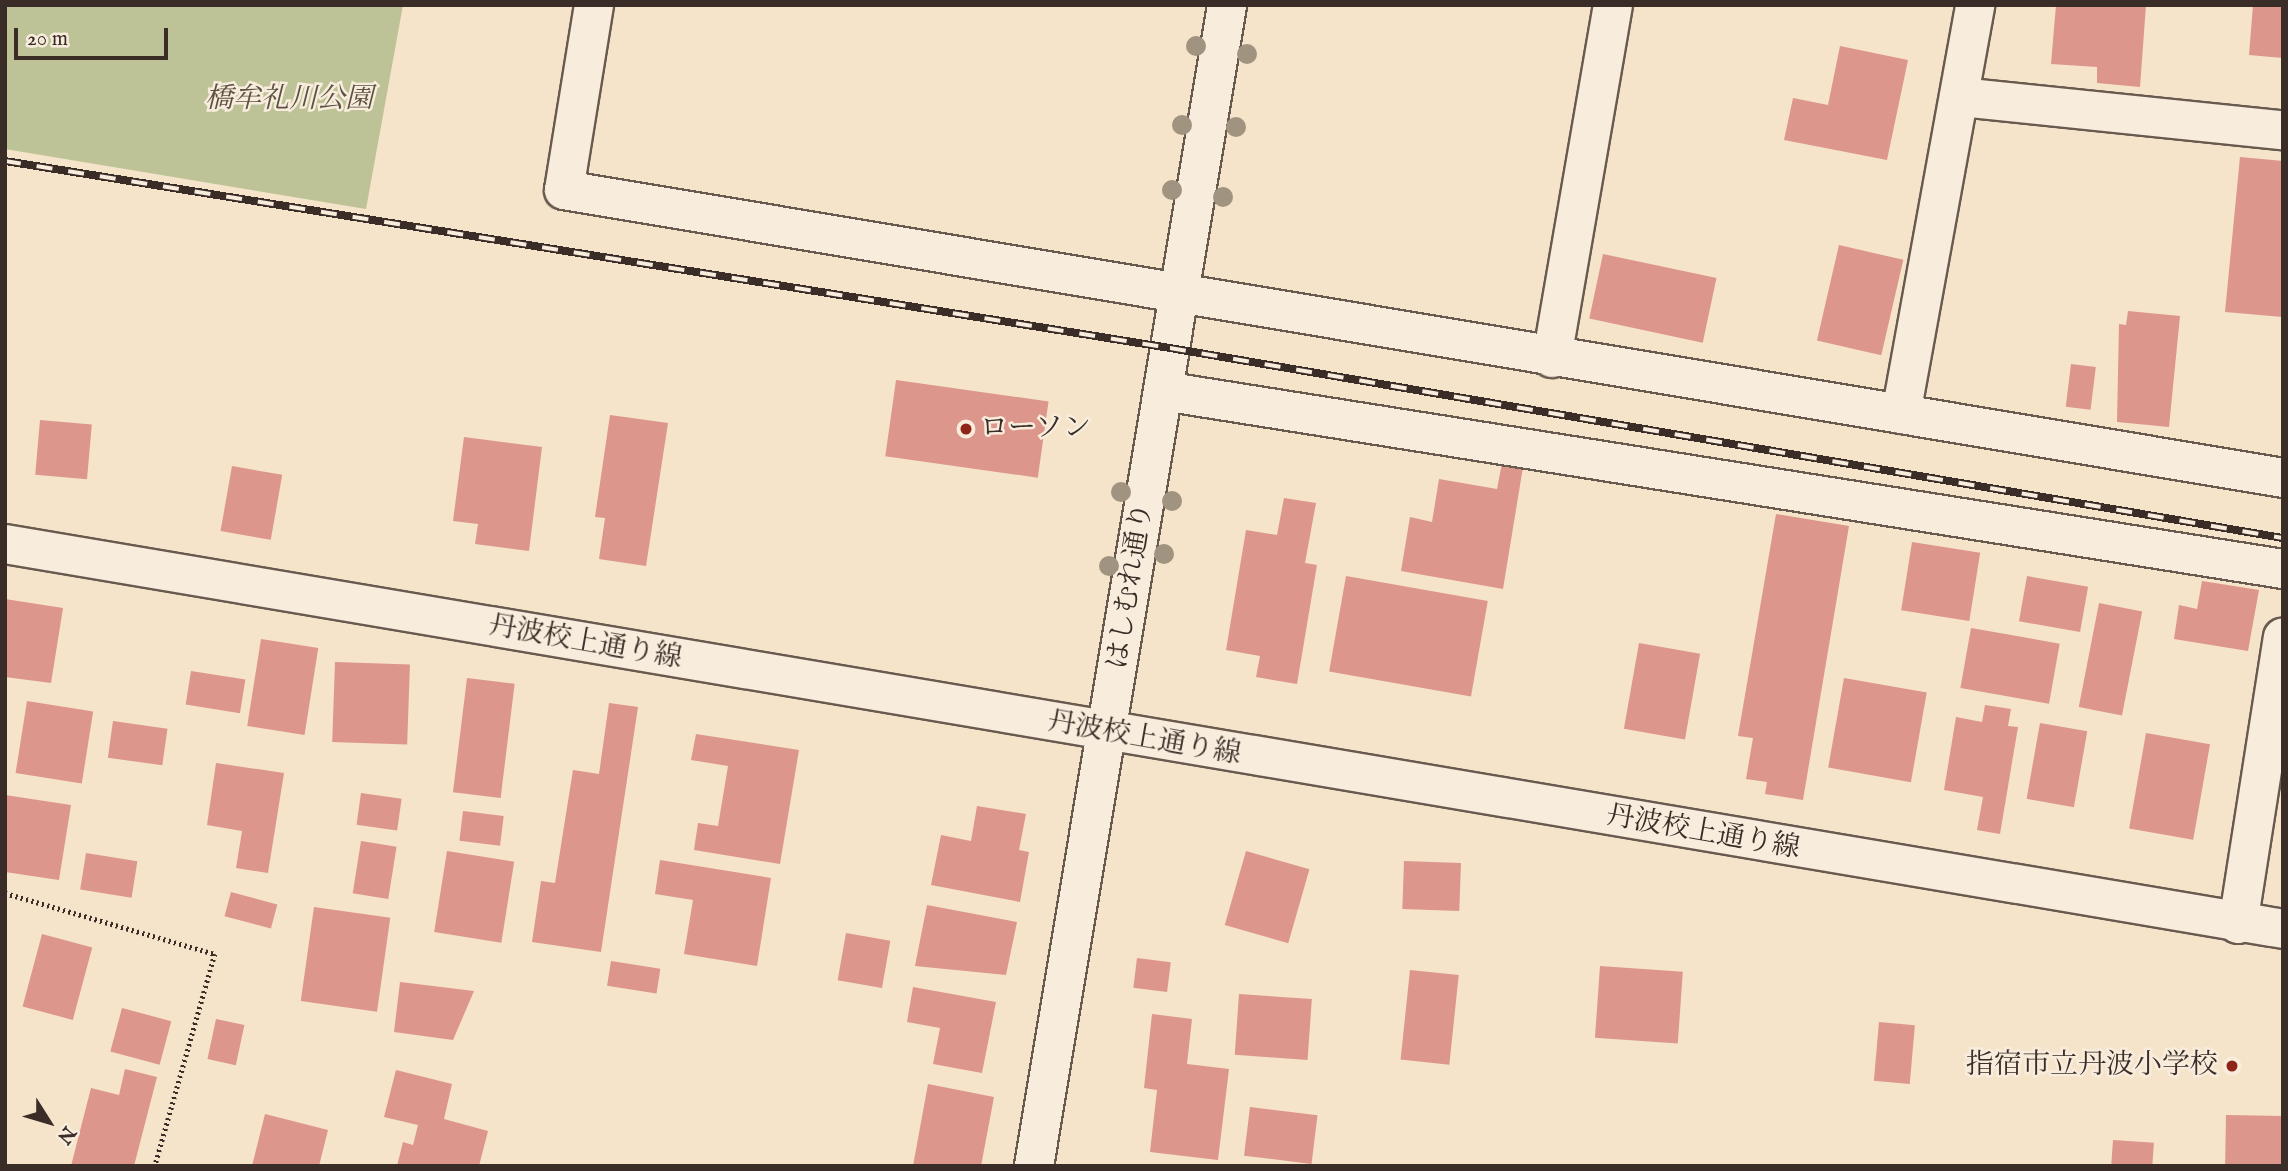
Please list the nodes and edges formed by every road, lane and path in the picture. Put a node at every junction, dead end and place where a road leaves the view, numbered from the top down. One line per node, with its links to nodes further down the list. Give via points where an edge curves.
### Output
1 (594, 5): 7 (street, via 564,190)
2 (1227, 5): 7 (street, はしむれ通り)
3 (1613, 5): 8 (street)
4 (1975, 5): 5 (street)
5 (1961, 97): 6 (street); 10 (street)
6 (2283, 130)
7 (1179, 293): 8 (street); 9 (street, はしむれ通り)
8 (1552, 358): 10 (street)
9 (1163, 391): 13 (street); 15 (street, はしむれ通り)
10 (1901, 414): 11 (street)
11 (2283, 478)
12 (5, 544): 15 (street, 丹波校上通り線)
13 (2283, 569)
14 (2283, 638): 17 (street)
15 (1106, 733): 17 (street, 丹波校上通り線); 20 (street, はしむれ通り)
16 (5, 893): 19 (path, via 215,954)
17 (2238, 924): 18 (street, 丹波校上通り線)
18 (2283, 929)
19 (155, 1166)
20 (1034, 1166)

